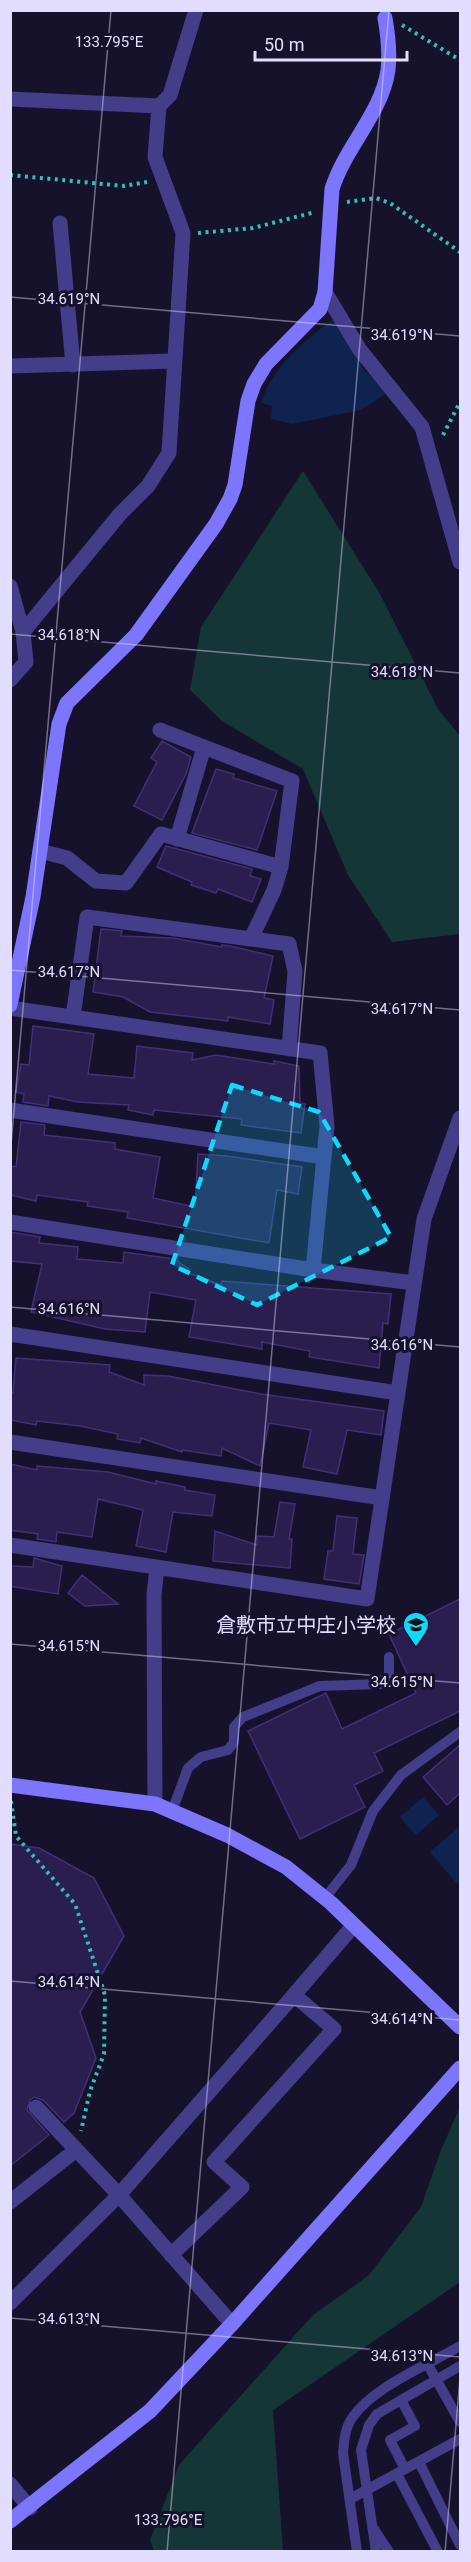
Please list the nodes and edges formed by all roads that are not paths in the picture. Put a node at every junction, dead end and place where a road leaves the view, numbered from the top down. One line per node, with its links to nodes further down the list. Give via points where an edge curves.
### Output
1 (196, 10): 4 (street, via 170,95)
2 (383, 14): 6 (street, via 389,46 388,71 382,93 332,189)
3 (10, 99): 4 (street)
4 (159, 106): 7 (street, via 155,157 183,233)
5 (60, 223): 8 (street)
6 (325, 292): 10 (street, via 360,350 422,427); 17 (street, via 320,309 266,364 254,384 235,485 216,524 136,635 67,703 59,724)
7 (174, 361): 8 (street); 12 (street, via 170,453 148,486 120,514)
8 (73, 365): 9 (street)
9 (10, 366)
10 (460, 562)
11 (10, 586): 12 (street)
12 (23, 632): 13 (street, via 26,662)
13 (10, 680)
14 (160, 730): 15 (street)
15 (204, 747): 16 (street); 18 (street, via 292,782)
16 (177, 839): 17 (street, via 161,834 126,883 96,880 67,858); 18 (street)
17 (40, 851): 20 (street)
18 (280, 867): 19 (street)
19 (251, 939): 22 (street, via 87,916); 23 (street, via 289,944 295,971)
20 (14, 967): 21 (street)
21 (10, 1006): 22 (street)
22 (73, 1017): 23 (street)
23 (289, 1049): 26 (street, via 320,1053 327,1126)
24 (10, 1110): 26 (street)
25 (460, 1118): 29 (street, via 424,1220)
26 (324, 1157): 28 (street)
27 (10, 1222): 28 (street)
28 (313, 1270): 29 (street)
29 (414, 1283): 31 (street)
30 (10, 1334): 31 (street)
31 (398, 1393): 33 (street)
32 (10, 1442): 33 (street)
33 (382, 1498): 35 (street, via 367,1599)
34 (10, 1545): 35 (street)
35 (157, 1568): 39 (street)
36 (389, 1657): 40 (lane, via 389,1676 381,1684 320,1686 243,1717 234,1727 234,1742 228,1750 201,1757 188,1768)
37 (460, 1732): 41 (lane, via 401,1775 373,1811 351,1865)
38 (10, 1785): 39 (street)
39 (155, 1804): 40 (street)
40 (172, 1811): 41 (street, via 286,1867)
41 (325, 1898): 42 (street)
42 (354, 1925): 43 (street); 44 (street)
43 (294, 1995): 48 (street); 50 (street, via 334,2029 214,2162 242,2187)
44 (460, 2028)
45 (460, 2068): 52 (street)
46 (36, 2107): 47 (street)
47 (76, 2150): 48 (street); 49 (street)
48 (119, 2195): 50 (street); 51 (street)
49 (10, 2202)
50 (171, 2255): 52 (street)
51 (10, 2303)
52 (232, 2325): 65 (street, via 150,2411)
53 (460, 2346): 54 (lane)
54 (428, 2365): 56 (lane); 64 (lane, via 374,2396 351,2419 343,2453)
55 (460, 2366): 56 (lane)
56 (437, 2380): 57 (lane); 58 (lane)
57 (401, 2400): 61 (lane, via 414,2426 390,2440); 63 (lane, via 377,2414 362,2440)
58 (460, 2422)
59 (460, 2439): 60 (lane)
60 (419, 2462): 61 (lane); 68 (lane)
61 (401, 2472): 63 (lane); 72 (lane)
62 (10, 2484): 65 (street)
63 (367, 2490): 64 (lane); 67 (lane)
64 (350, 2499): 69 (lane)
65 (30, 2508): 66 (street)
66 (10, 2521)
67 (372, 2526): 70 (lane); 71 (lane)
68 (460, 2544)
69 (357, 2552)
70 (376, 2552)
71 (389, 2552)
72 (438, 2552)

